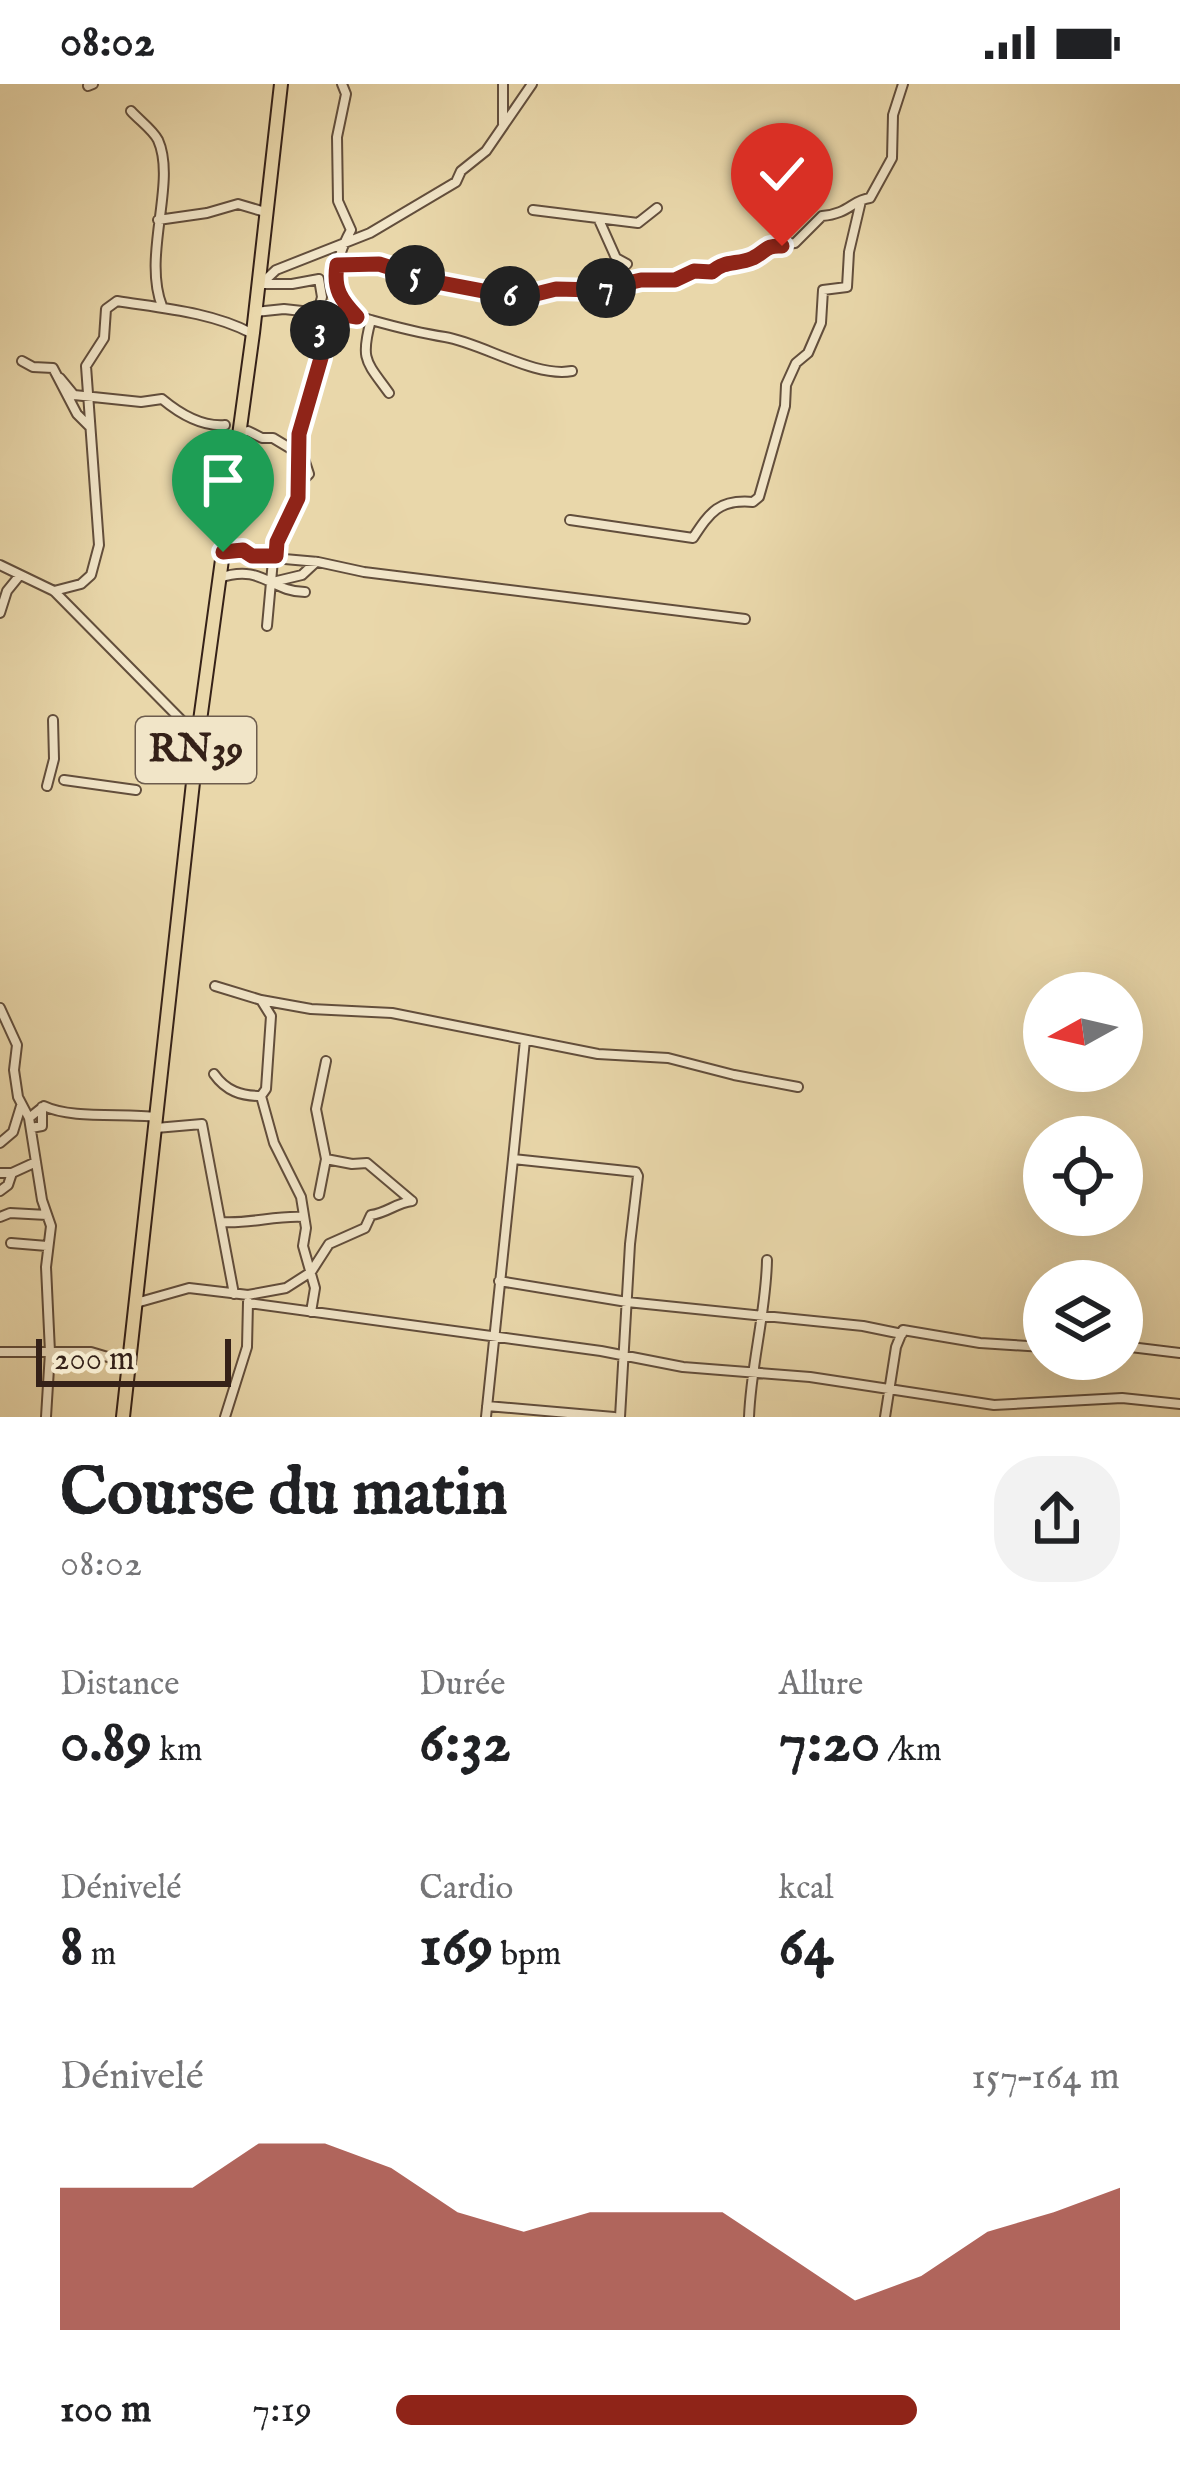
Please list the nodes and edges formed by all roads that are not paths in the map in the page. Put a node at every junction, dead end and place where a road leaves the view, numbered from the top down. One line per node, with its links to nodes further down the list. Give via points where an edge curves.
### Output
1 (281, 84): 11 (highway, RN39)
2 (342, 84): 14 (street, via 338,201 351,230)
3 (503, 84): 7 (street)
4 (532, 84): 7 (street)
5 (903, 84): 8 (street, via 892,158 870,198)
6 (131, 111): 12 (street, via 158,140)
7 (503, 124): 14 (street, via 456,182)
8 (861, 199): 16 (street, via 823,216 795,243 765,247 750,260 597,290 520,298 379,264); 33 (street, via 847,287 823,290 821,323 786,385 759,497 720,505 693,538)
9 (657, 208): 13 (street, via 638,223)
10 (533, 211): 13 (street)
11 (266, 213): 12 (street, via 238,204); 17 (highway, RN39)
12 (157, 220): 18 (street, via 155,290)
13 (598, 220): 15 (street, via 616,258)
14 (345, 242): 16 (street); 17 (street, via 276,270)
15 (627, 263)
16 (337, 265): 21 (street, via 334,283)
17 (259, 288): 19 (highway, RN39); 20 (street, via 319,279)
18 (162, 306): 23 (street); 28 (street, via 117,302 106,310 104,338 86,366)
19 (255, 312): 20 (street); 23 (highway, RN39)
20 (317, 315): 21 (street); 32 (street, via 319,374)
21 (357, 317): 22 (street)
22 (371, 320): 25 (street); 27 (street, via 366,363)
23 (253, 333): 31 (highway, RN39)
24 (22, 361): 26 (street)
25 (572, 371)
26 (60, 378): 28 (street); 30 (street)
27 (389, 393)
28 (88, 399): 29 (street, via 162,399 182,416); 30 (street)
29 (225, 424)
30 (90, 427): 43 (street, via 99,545 92,574)
31 (239, 434): 32 (street, via 248,430); 36 (highway, RN39)
32 (297, 452): 34 (street, via 301,482)
33 (570, 520)
34 (284, 525): 35 (street); 37 (street)
35 (268, 529)
36 (223, 552): 37 (street); 41 (highway, RN39)
37 (276, 556): 38 (street); 42 (street)
38 (316, 562): 42 (street); 46 (street)
39 (0, 565): 40 (street)
40 (20, 575): 43 (street); 45 (street)
41 (219, 578): 42 (street, via 238,571); 49 (highway, RN39)
42 (277, 582): 44 (street); 47 (street)
43 (54, 590): 49 (street)
44 (305, 592)
45 (0, 613)
46 (745, 619)
47 (267, 626)
48 (53, 720): 51 (street)
49 (198, 737): 62 (highway, RN39)
50 (64, 780): 52 (street)
51 (47, 786)
52 (136, 790)
53 (215, 986): 54 (street)
54 (261, 1000): 56 (street, via 392,1013); 60 (street, via 271,1016)
55 (0, 1008): 61 (street, via 17,1045)
56 (525, 1040): 59 (street, via 668,1058); 68 (street)
57 (326, 1061): 67 (street, via 316,1109)
58 (214, 1074): 60 (street, via 227,1088)
59 (798, 1087)
60 (261, 1096): 77 (street)
61 (22, 1104): 63 (street); 64 (street)
62 (155, 1122): 63 (street, via 42,1107 42,1126); 78 (street, via 202,1124); 87 (highway, RN39)
63 (30, 1123): 66 (street)
64 (14, 1132): 65 (street); 66 (street)
65 (0, 1143)
66 (34, 1150): 69 (street)
67 (326, 1159): 73 (street); 82 (street, via 368,1162 412,1201 394,1203 328,1244)
68 (513, 1160): 83 (street); 86 (street, via 636,1172)
69 (36, 1162): 71 (street); 76 (street)
70 (0, 1173): 71 (street)
71 (12, 1173): 72 (street)
72 (0, 1191)
73 (319, 1195)
74 (0, 1202): 75 (street)
75 (5, 1215): 76 (street)
76 (47, 1215): 80 (street)
77 (304, 1217): 78 (street); 82 (street)
78 (222, 1222): 84 (street)
79 (11, 1243): 80 (street)
80 (47, 1246): 95 (street)
81 (767, 1260): 89 (street)
82 (311, 1272): 85 (street); 88 (street)
83 (499, 1281): 86 (street); 91 (street)
84 (234, 1294): 85 (street); 87 (street, via 189,1288)
85 (248, 1299): 88 (street); 105 (street, via 247,1347)
86 (627, 1302): 89 (street); 97 (street)
87 (134, 1304): 98 (highway, RN39)
88 (311, 1312): 91 (street)
89 (762, 1318): 90 (street); 99 (street)
90 (902, 1334): 92 (street); 100 (street)
91 (492, 1336): 97 (street); 102 (street)
92 (1023, 1346)
93 (1143, 1349): 96 (street)
94 (0, 1352): 95 (street)
95 (50, 1352): 98 (street); 103 (street)
96 (1180, 1353)
97 (624, 1356): 99 (street); 106 (street)
98 (129, 1363): 104 (highway, RN39)
99 (751, 1373): 100 (street); 107 (street)
100 (888, 1389): 101 (street, via 994,1405 1122,1398); 108 (street)
101 (1180, 1404)
102 (486, 1411): 106 (street)
103 (46, 1417)
104 (123, 1417)
105 (225, 1417)
106 (617, 1417)
107 (749, 1417)
108 (885, 1417)

